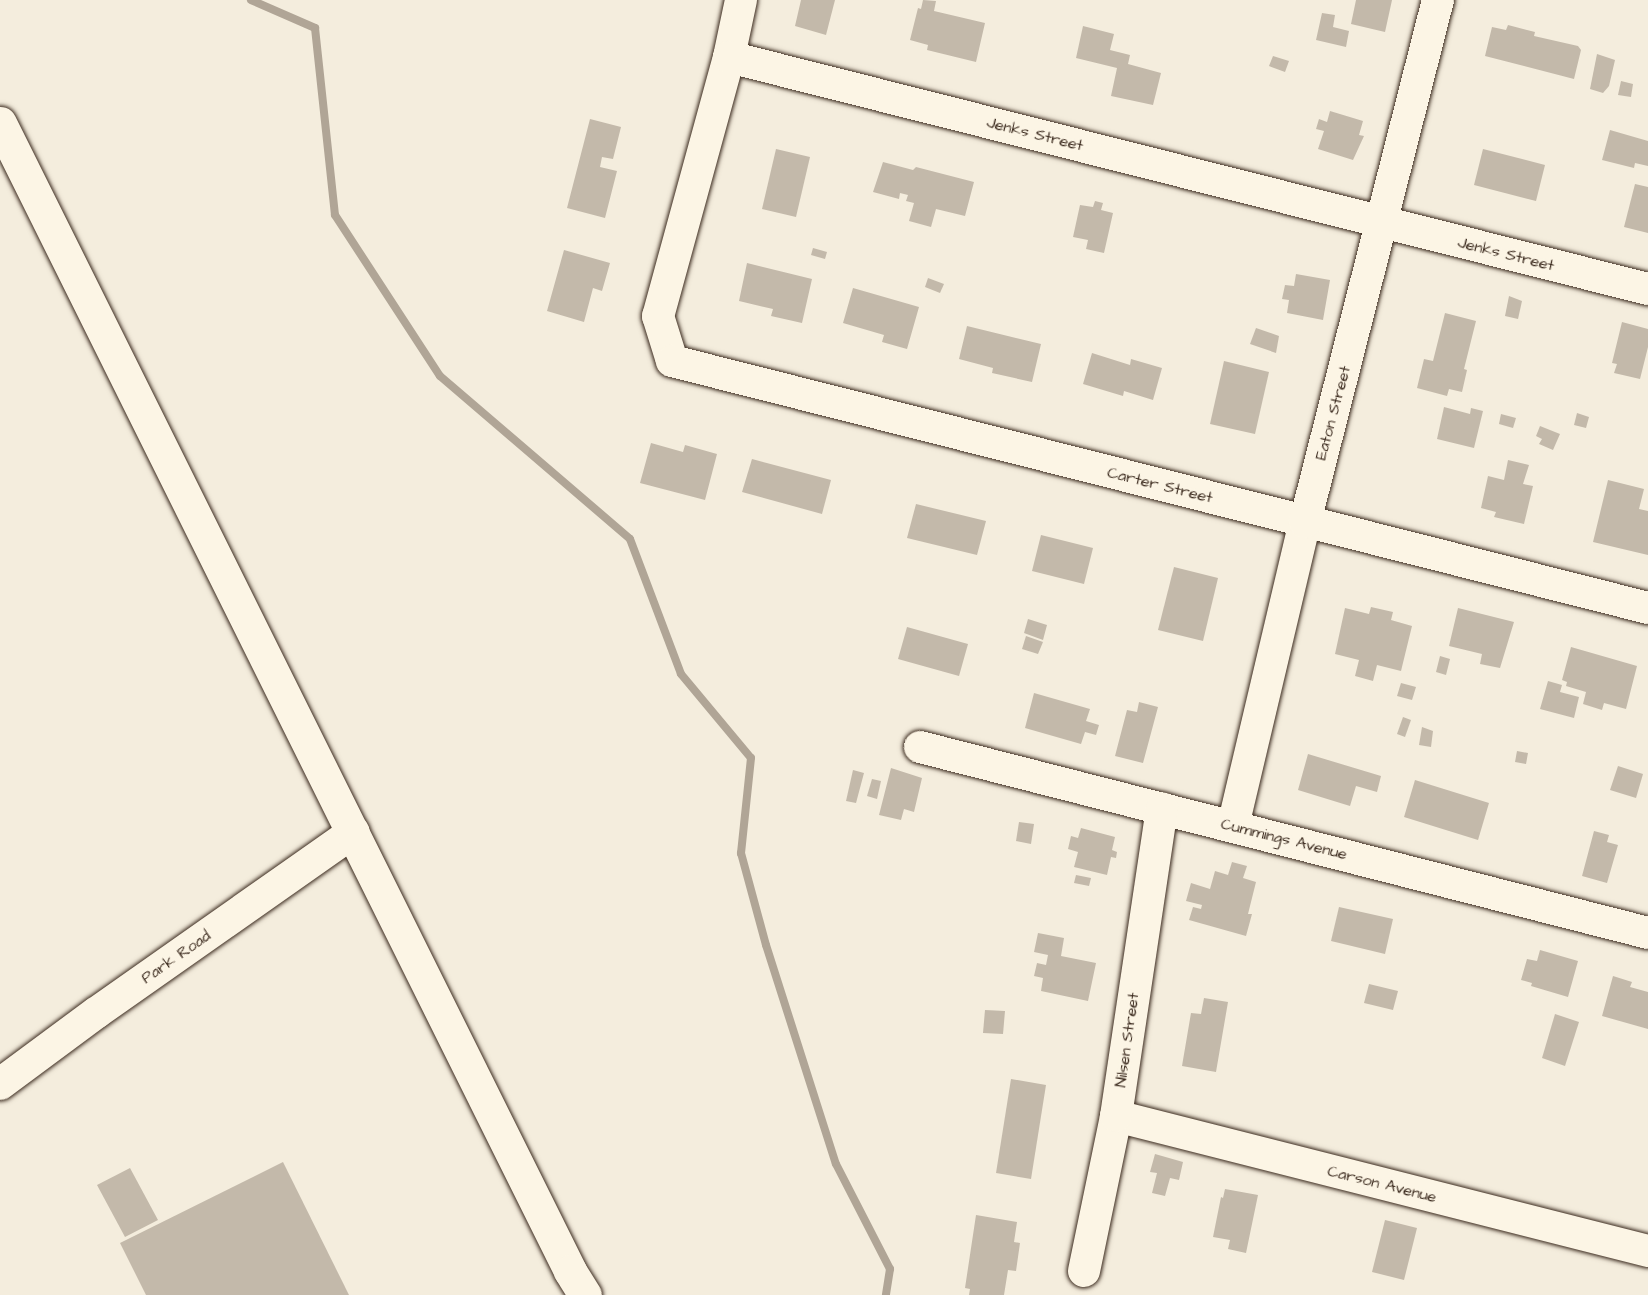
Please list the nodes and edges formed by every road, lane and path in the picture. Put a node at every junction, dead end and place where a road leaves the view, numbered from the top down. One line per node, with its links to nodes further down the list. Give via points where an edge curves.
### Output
1 (741, 0): 3 (street)
2 (1438, 0): 5 (street, Eaton Street)
3 (729, 57): 5 (street, Jenks Street); 7 (street, Carter Street, via 658,316 672,361)
4 (0, 123): 12 (main road)
5 (1383, 223): 6 (street, Jenks Street); 7 (street, Eaton Street)
6 (1648, 289)
7 (1305, 522): 8 (street, Carter Street); 11 (street, Eaton Street)
8 (1648, 608)
9 (920, 747): 10 (street, Cummings Avenue)
10 (1162, 808): 11 (street, Cummings Avenue); 15 (street, Nilsen Street)
11 (1233, 826): 13 (street, Cummings Avenue)
12 (354, 832): 14 (street, Park Road); 18 (main road)
13 (1648, 933)
14 (0, 1084)
15 (1116, 1116): 16 (street, Carson Avenue); 17 (street, Nilsen Street)
16 (1648, 1251)
17 (1084, 1271)
18 (585, 1295)

